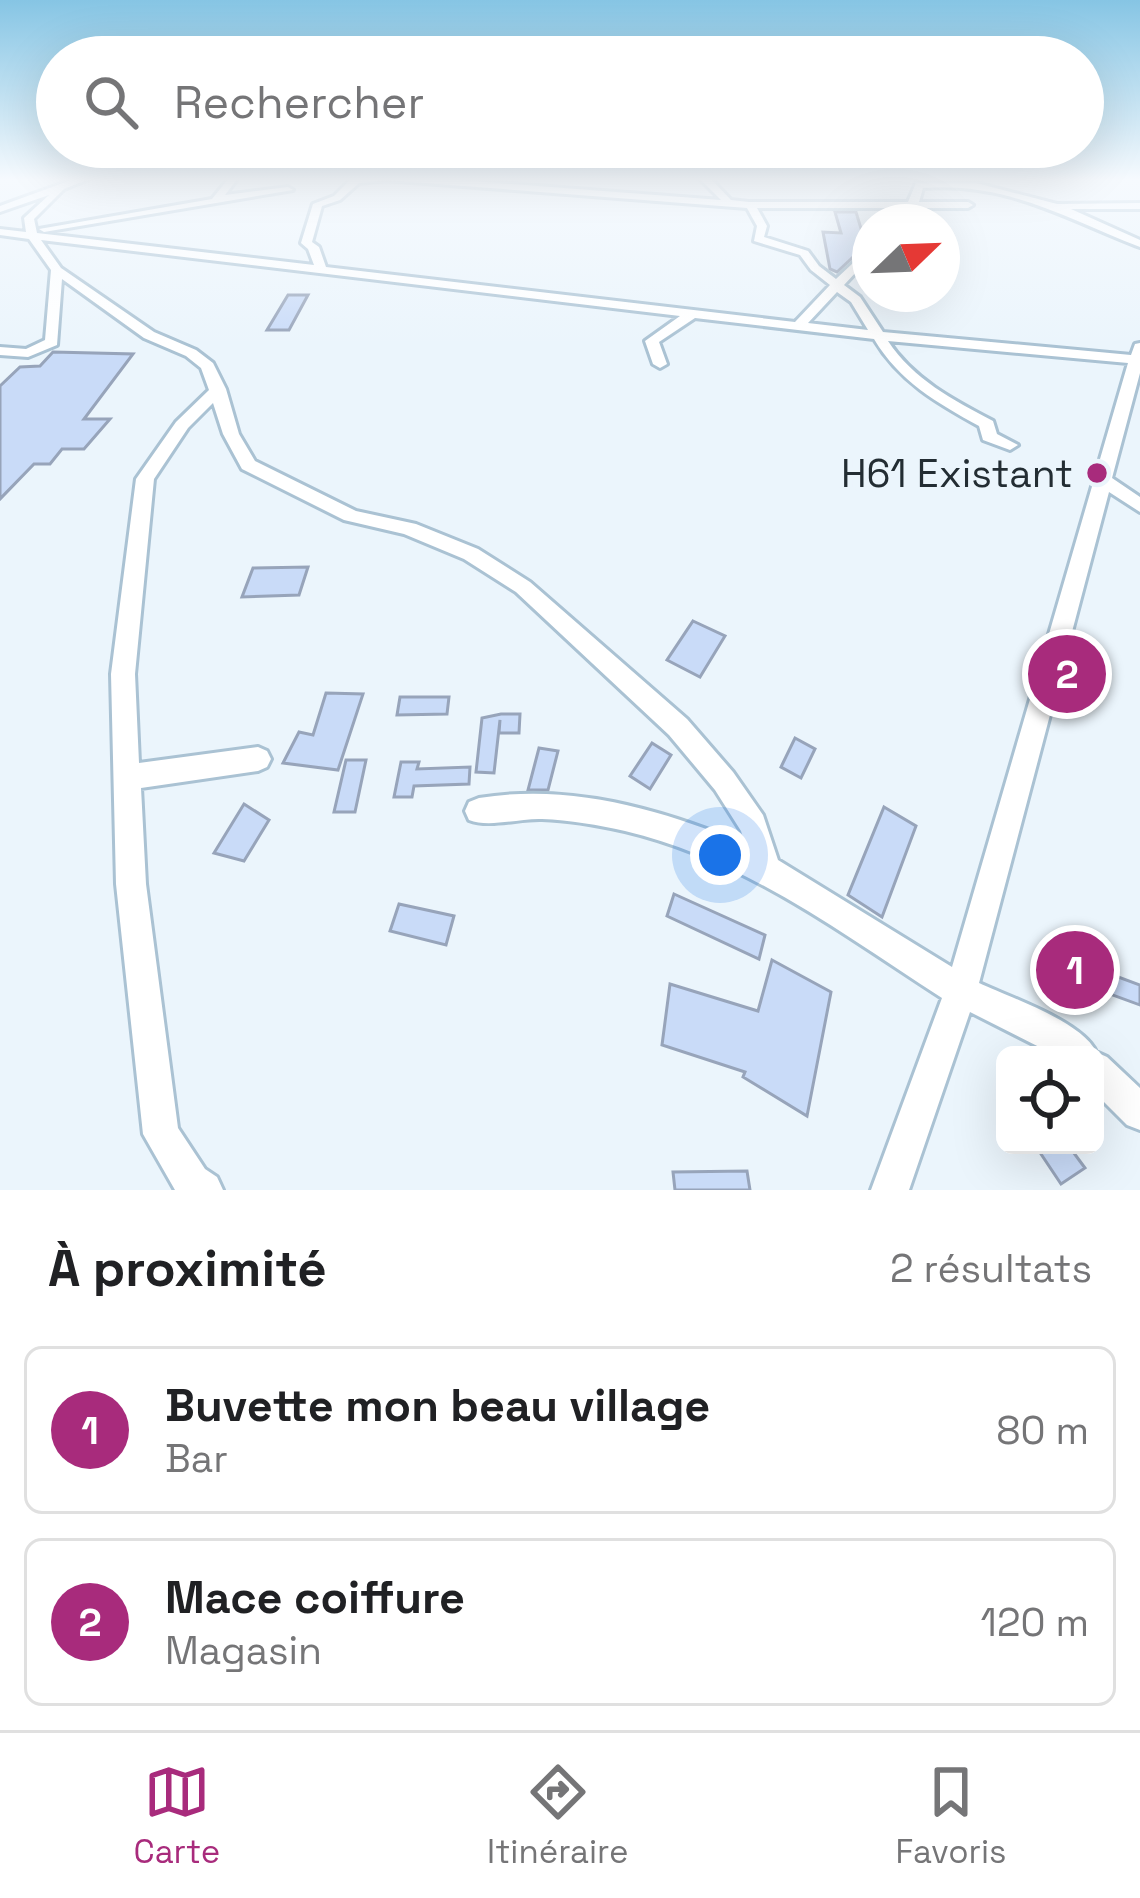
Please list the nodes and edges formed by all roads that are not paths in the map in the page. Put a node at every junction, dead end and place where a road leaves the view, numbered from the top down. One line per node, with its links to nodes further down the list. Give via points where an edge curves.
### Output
1 (32, 233): 7 (street)
2 (36, 234): 6 (street)
3 (308, 234): 5 (street)
4 (760, 234): 10 (street, via 804,253)
5 (305, 243): 6 (street); 8 (street)
6 (268, 264): 8 (street)
7 (57, 270): 14 (street, via 52,342 28,353); 17 (street, via 149,335 191,352)
8 (321, 270): 11 (street)
9 (852, 271): 10 (street)
10 (839, 286): 12 (street); 13 (street)
11 (692, 314): 12 (street); 16 (street, via 652,341)
12 (800, 325): 13 (street)
13 (877, 337): 15 (street); 18 (street, via 896,364 987,424 996,444)
14 (0, 351)
15 (1139, 355): 19 (street)
16 (660, 364)
17 (218, 389): 22 (street, via 145,479 123,674); 24 (street, via 248,465 351,516 471,554 524,587 694,745 753,825)
18 (1010, 446)
19 (1101, 478): 20 (street); 25 (street)
20 (1140, 506)
21 (258, 759): 22 (street)
22 (128, 777): 29 (street, via 131,884 161,1134)
23 (478, 811): 24 (street, via 573,810 677,831)
24 (766, 868): 25 (street)
25 (961, 991): 26 (street); 30 (street)
26 (1070, 1046)
27 (1104, 1078): 28 (street)
28 (1140, 1112)
29 (204, 1190)
30 (890, 1190)

